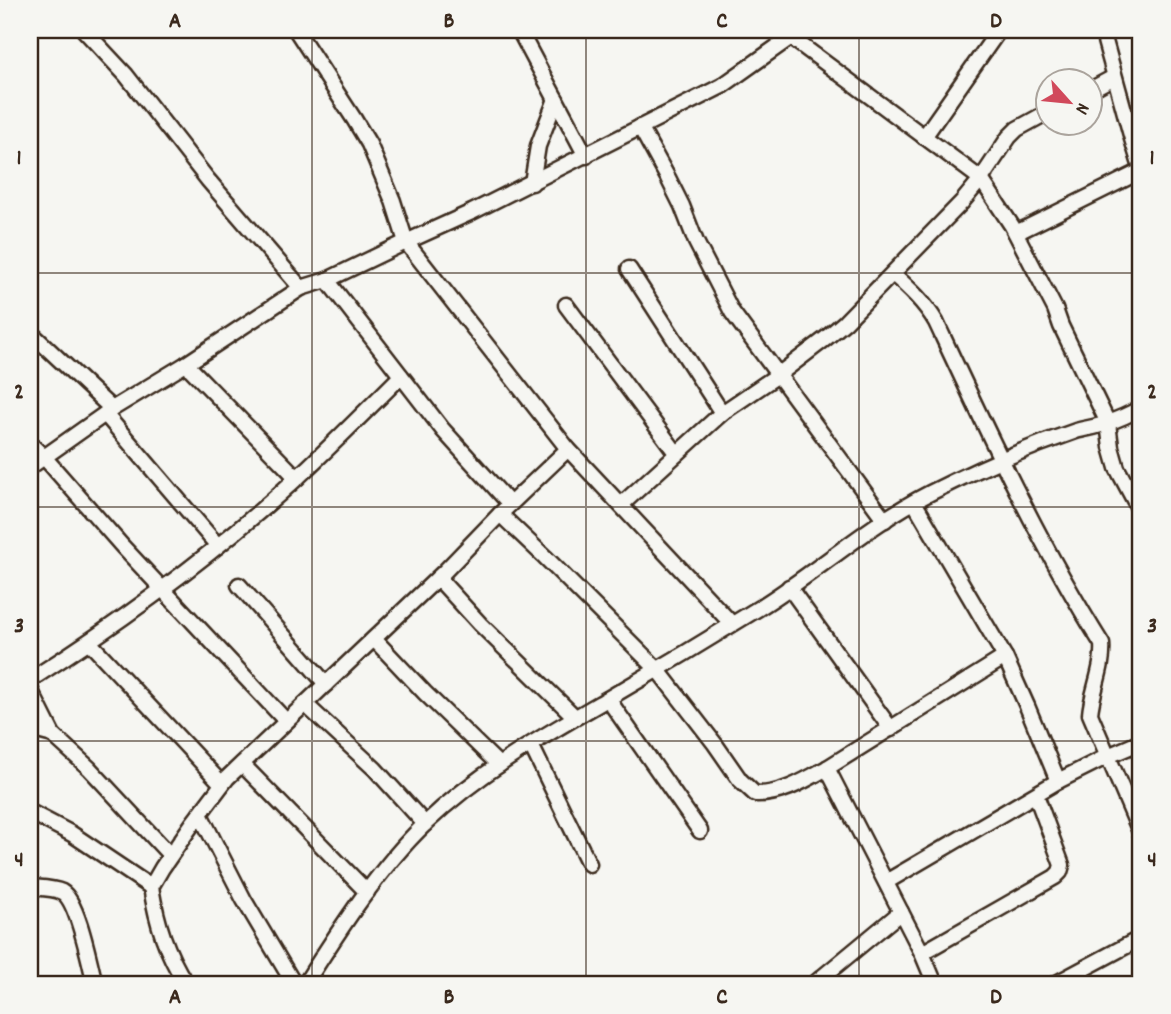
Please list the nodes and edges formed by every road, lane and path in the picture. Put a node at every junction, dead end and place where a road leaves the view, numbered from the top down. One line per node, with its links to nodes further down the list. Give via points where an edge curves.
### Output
1 (84, 30): 22 (street)
2 (296, 30): 18 (street, via 369,144)
3 (519, 30): 9 (street)
4 (999, 30): 12 (street)
5 (1102, 30): 7 (street)
6 (786, 33): 11 (street, via 722,86); 12 (street)
7 (1114, 77): 8 (street); 14 (street)
8 (1104, 82)
9 (555, 99): 13 (street); 16 (street, via 538,146)
10 (1034, 120): 15 (street, via 1009,137)
11 (640, 127): 13 (street); 26 (street, via 732,312)
12 (924, 137): 15 (street)
13 (586, 156): 16 (street)
14 (1141, 169): 17 (street)
15 (981, 179): 17 (street); 20 (street)
16 (532, 183): 18 (street)
17 (1016, 233): 31 (street)
18 (406, 242): 21 (street); 33 (street)
19 (629, 269): 30 (street)
20 (893, 274): 26 (street, via 825,340); 36 (street, via 931,313)
21 (327, 280): 22 (street); 27 (street)
22 (301, 288): 25 (street)
23 (566, 305): 34 (street)
24 (30, 332): 29 (street)
25 (186, 363): 29 (street); 38 (street)
26 (778, 374): 30 (street); 43 (street)
27 (401, 376): 38 (street); 41 (street)
28 (1141, 408): 31 (street)
29 (108, 411): 35 (street); 44 (street)
30 (722, 413): 34 (street)
31 (1108, 423): 36 (street); 42 (street, via 1117,468)
32 (30, 444): 35 (street)
33 (568, 449): 40 (street); 41 (street)
34 (677, 454): 40 (street)
35 (44, 457): 37 (street); 48 (street)
36 (1002, 459): 39 (street); 66 (street, via 1102,644 1090,714)
37 (30, 467)
38 (297, 478): 44 (street)
39 (914, 502): 43 (street); 52 (street)
40 (621, 505): 49 (street)
41 (505, 509): 45 (street); 53 (street)
42 (1141, 513)
43 (885, 520): 47 (street)
44 (218, 546): 48 (street)
45 (438, 578): 50 (street); 59 (street)
46 (239, 585): 55 (street)
47 (789, 587): 49 (street); 62 (street)
48 (163, 589): 51 (street); 60 (street)
49 (732, 624): 53 (street)
50 (374, 639): 55 (street); 68 (street)
51 (89, 642): 54 (street); 71 (street)
52 (1005, 657): 62 (street); 70 (street)
53 (657, 670): 57 (street); 69 (street, via 755,794 770,795)
54 (30, 680)
55 (326, 684): 58 (street)
56 (30, 689): 63 (street)
57 (608, 699): 59 (street); 76 (street)
58 (305, 704): 60 (street); 75 (street, via 375,769)
59 (575, 717): 65 (street)
60 (286, 721): 67 (street)
61 (30, 729): 63 (street)
62 (891, 729): 69 (street)
63 (53, 735): 78 (street)
64 (1141, 742): 66 (street)
65 (531, 745): 68 (street); 79 (street)
66 (1108, 756): 70 (street); 77 (street)
67 (242, 764): 71 (street); 83 (street)
68 (499, 765): 75 (street)
69 (827, 768): 80 (street)
70 (1058, 781): 72 (street)
71 (222, 784): 74 (street)
72 (1037, 795): 80 (street); 86 (street, via 1062,865 1060,872)
73 (30, 812): 82 (street)
74 (200, 814): 78 (street); 89 (street)
75 (425, 824): 83 (street)
76 (700, 831)
77 (1141, 834)
78 (170, 855): 82 (street)
79 (589, 864)
80 (886, 882): 84 (street)
81 (30, 887): 87 (street, via 67,896 79,920)
82 (151, 887): 88 (street, via 162,938)
83 (367, 892): 90 (street)
84 (901, 912): 86 (street); 91 (street)
85 (1141, 938): 93 (street)
86 (922, 953): 92 (street)
87 (95, 984)
88 (186, 984)
89 (294, 984)
90 (305, 984)
91 (814, 984)
92 (935, 984)
93 (1055, 984)

